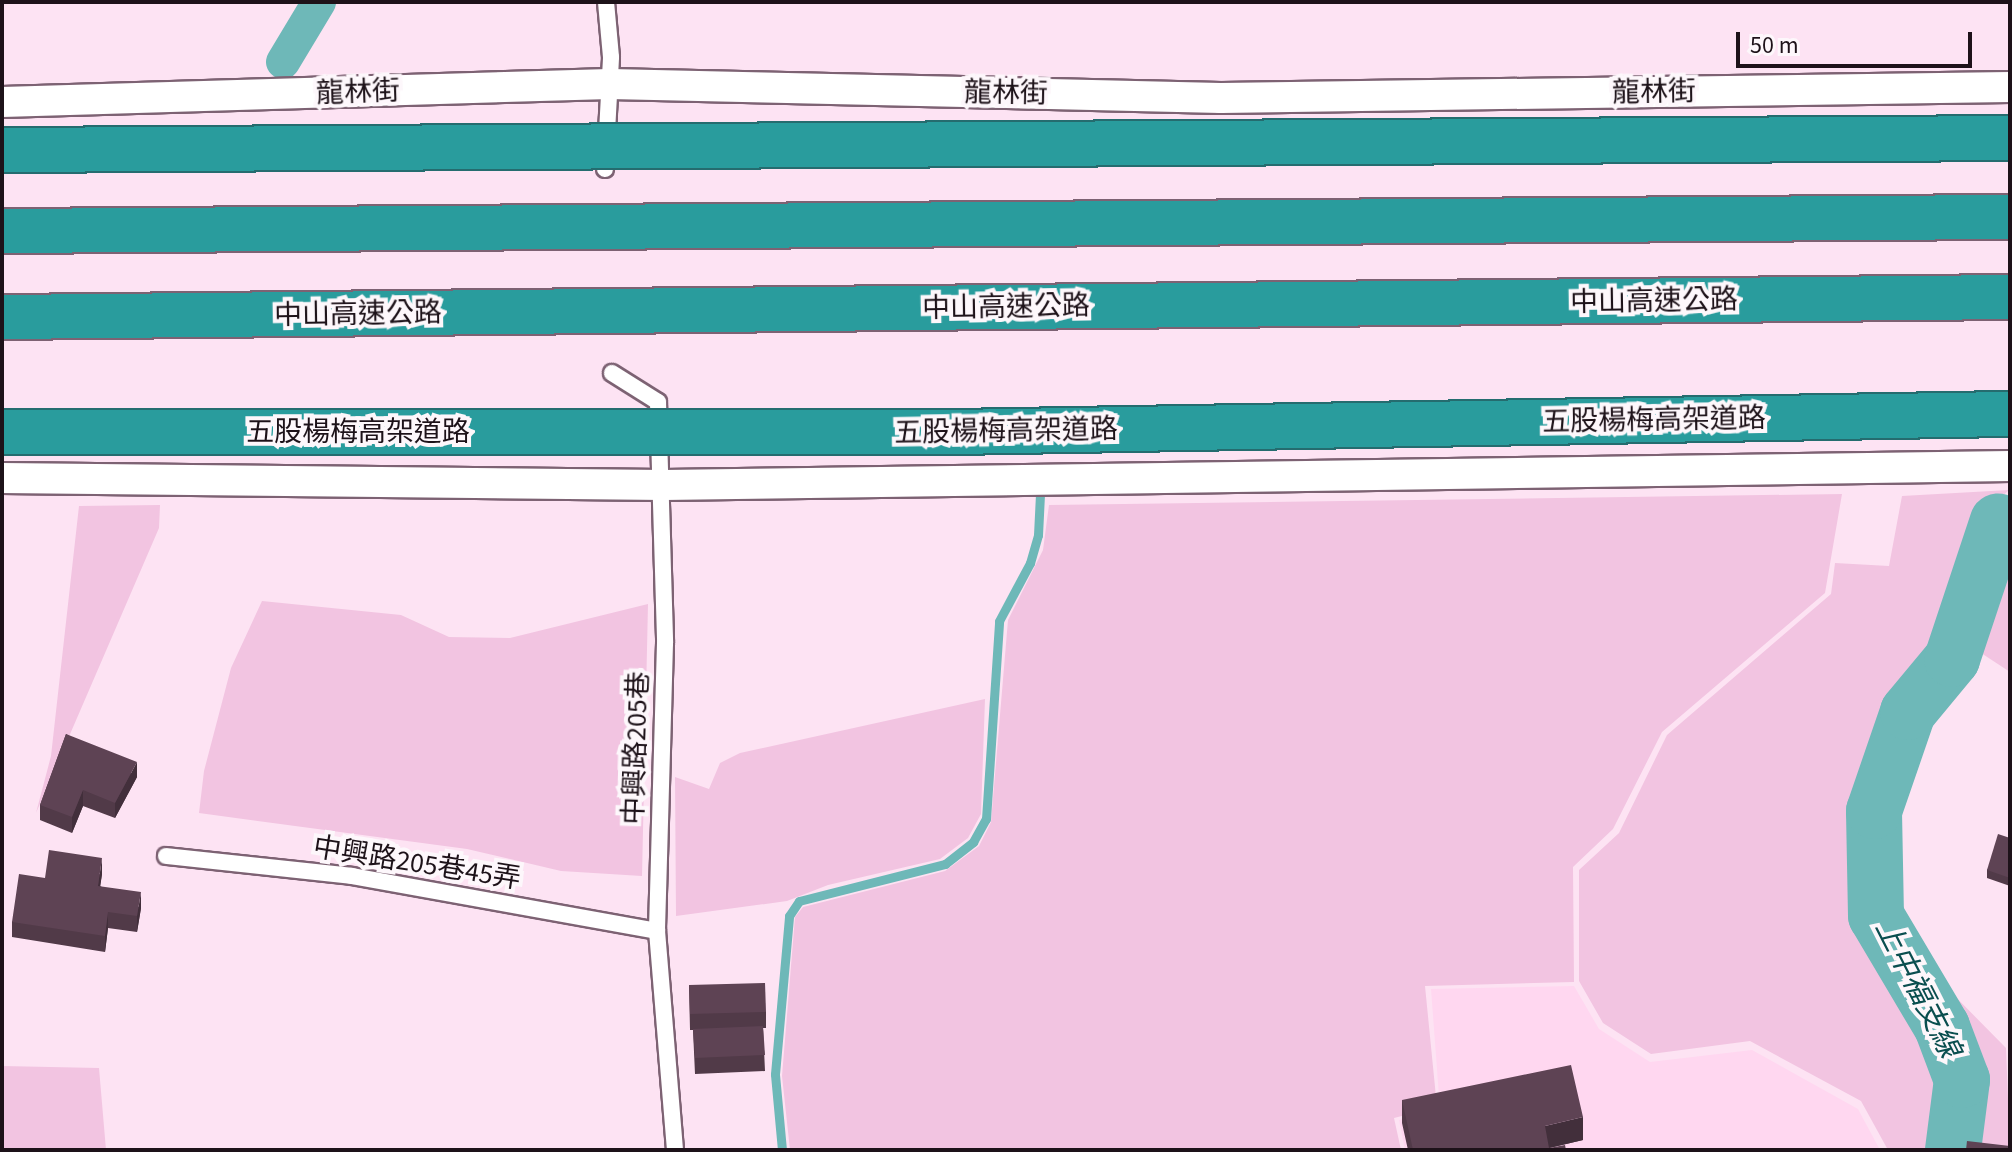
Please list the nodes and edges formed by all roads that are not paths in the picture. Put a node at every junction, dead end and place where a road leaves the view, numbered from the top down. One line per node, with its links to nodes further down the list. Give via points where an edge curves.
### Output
1 (606, 2): 2 (lane)
2 (610, 84): 3 (street, 龍林街, via 1221,98); 4 (street, 龍林街); 7 (lane)
3 (2010, 87)
4 (2, 102)
5 (2010, 138): 6 (highway, bridge)
6 (2, 150)
7 (605, 169)
8 (2010, 217): 9 (highway)
9 (2, 231)
10 (2010, 297): 11 (highway, 中山高速公路)
11 (2, 317)
12 (612, 373): 17 (lane, 中興路205巷, via 658,402)
13 (2010, 414): 14 (highway, 五股楊梅高架道路, bridge, via 954,432)
14 (2, 432)
15 (2010, 466): 17 (street)
16 (2, 478): 17 (street)
17 (664, 485): 19 (lane, 中興路205巷)
18 (166, 856): 19 (lane, 中興路205巷45弄, via 352,876)
19 (657, 931): 20 (lane, 中興路205巷)
20 (675, 1150)

